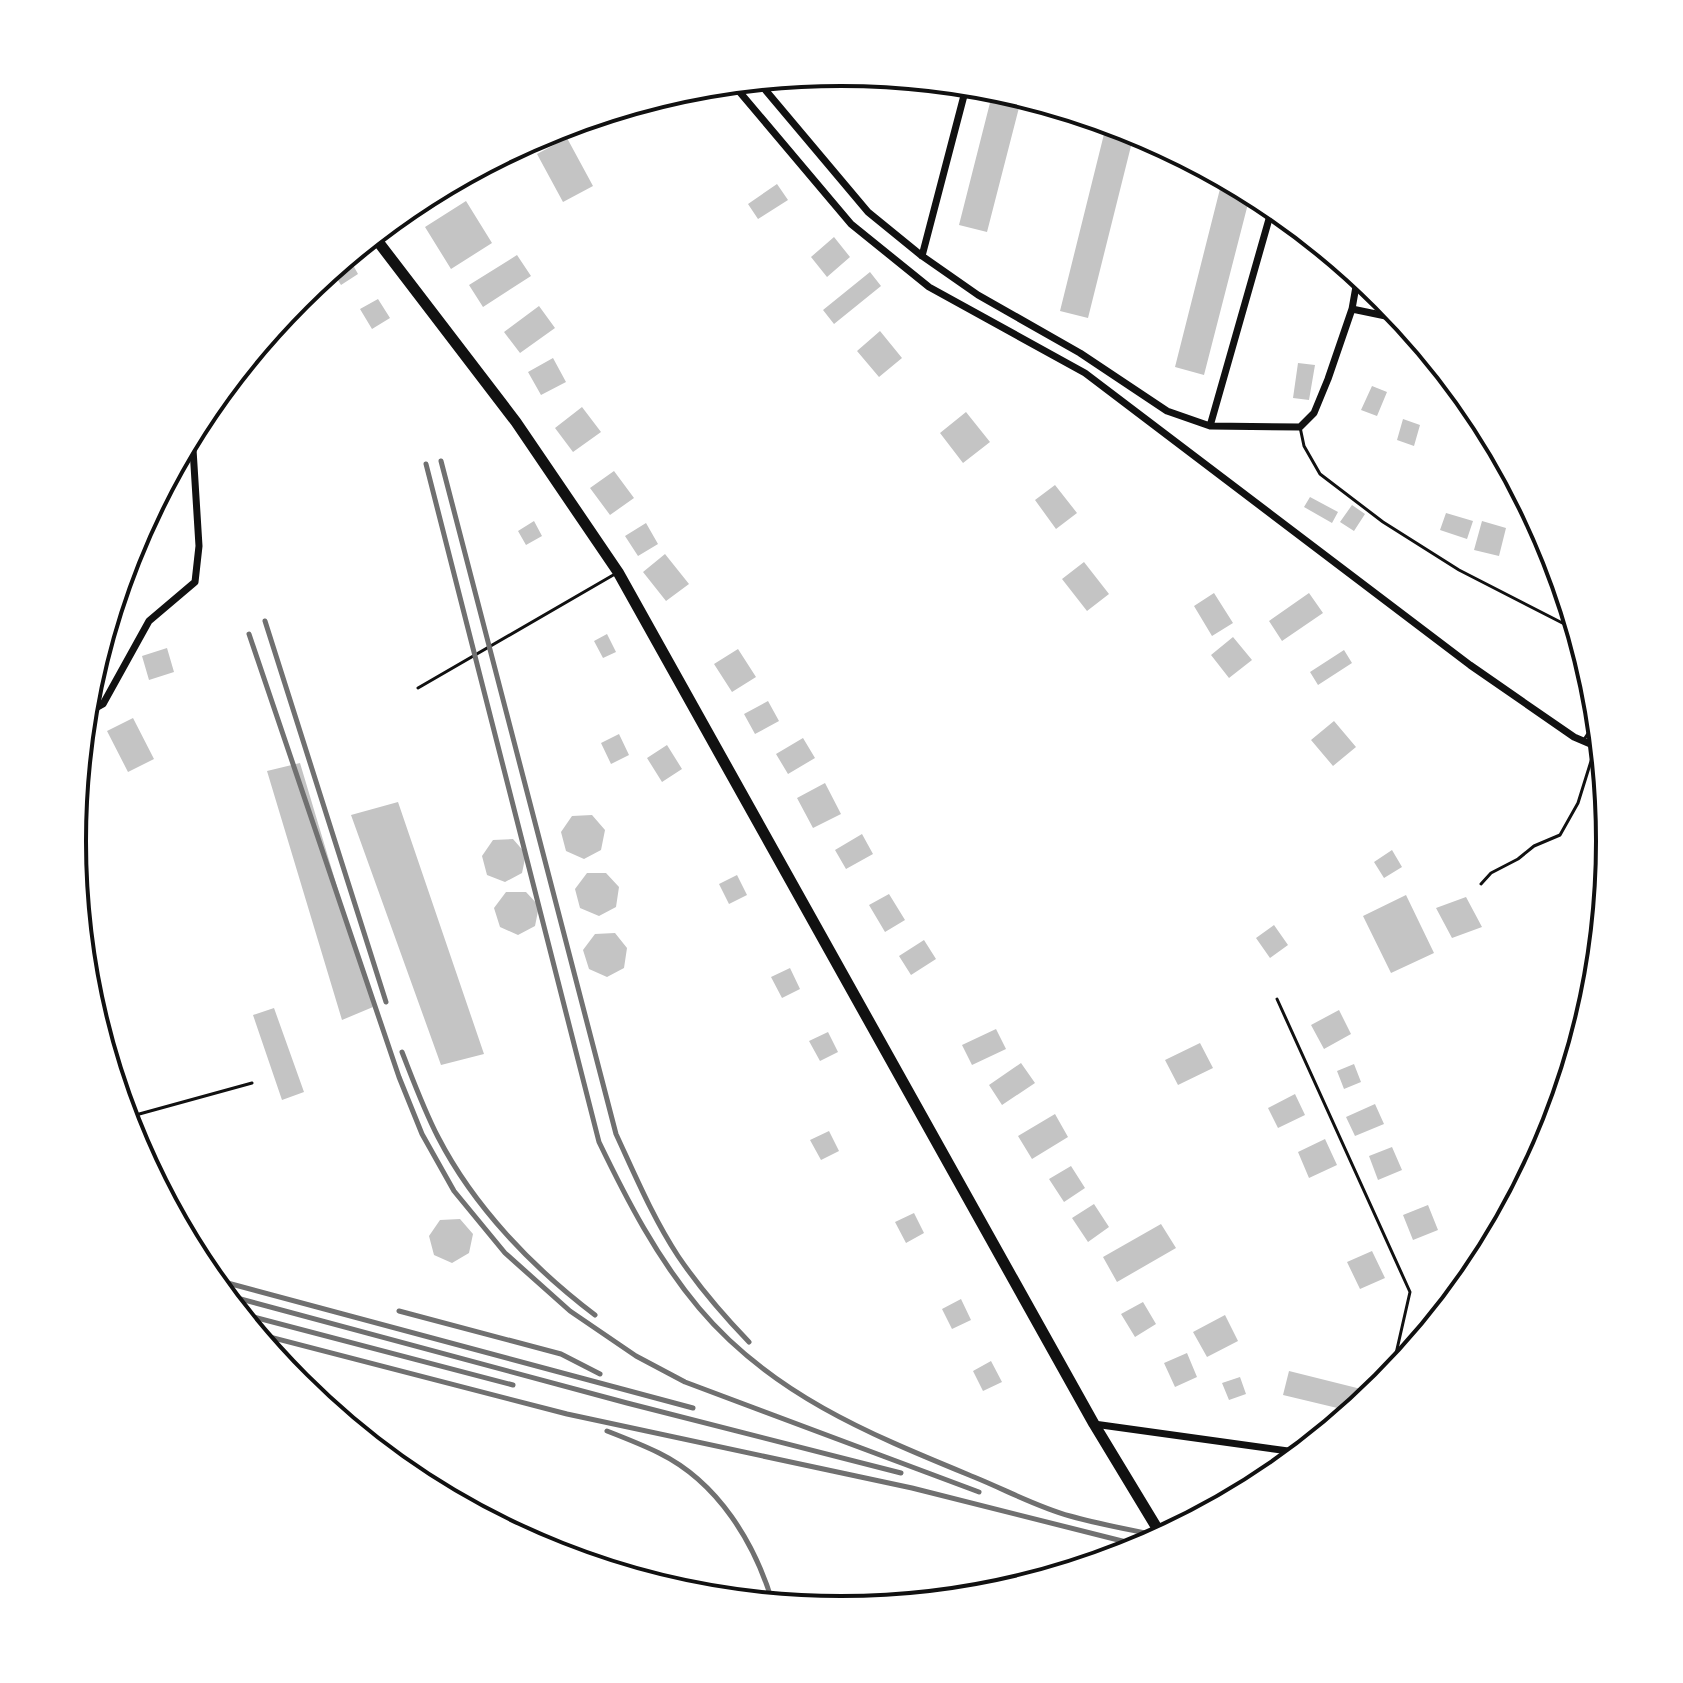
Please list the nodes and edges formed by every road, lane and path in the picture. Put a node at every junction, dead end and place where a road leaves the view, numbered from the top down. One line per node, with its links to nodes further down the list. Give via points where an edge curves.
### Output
1 (766, 90): 6 (street, via 868,212)
2 (740, 93): 18 (street, via 851,224 929,287 1085,373 1470,665)
3 (964, 96): 6 (street)
4 (1269, 219): 10 (street)
5 (380, 244): 13 (main road, via 516,422)
6 (922, 256): 10 (street, via 1167,411)
7 (1356, 288): 8 (street)
8 (1352, 309): 9 (street); 11 (street, via 1314,413)
9 (1384, 316)
10 (1210, 426): 11 (street)
11 (1300, 427): 14 (lane, via 1320,474 1383,522 1459,570)
12 (193, 454): 16 (street, via 199,546 195,582 149,621)
13 (618, 572): 15 (lane); 26 (main road)
14 (1564, 624)
15 (418, 688)
16 (99, 706)
17 (1589, 732): 18 (lane)
18 (1583, 741): 19 (street)
19 (1591, 745)
20 (1593, 764): 21 (path, via 1560,835 1534,846)
21 (1481, 884)
22 (1277, 999): 25 (lane, via 1410,1292)
23 (252, 1083): 24 (lane)
24 (138, 1114)
25 (1396, 1355)
26 (1094, 1424): 27 (street); 28 (main road)
27 (1287, 1451)
28 (1157, 1528)

